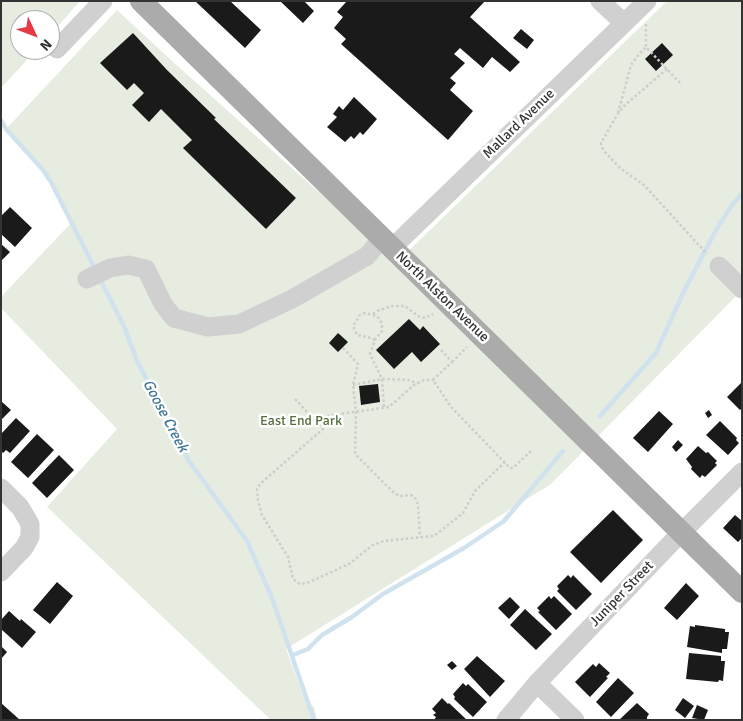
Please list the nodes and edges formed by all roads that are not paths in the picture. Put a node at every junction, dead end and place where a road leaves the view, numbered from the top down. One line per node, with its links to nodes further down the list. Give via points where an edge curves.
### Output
1 (103, 1): 6 (street)
2 (142, 1): 7 (main road, North Alston Avenue)
3 (600, 1): 5 (street)
4 (647, 10): 5 (street, Mallard Avenue)
5 (624, 23): 7 (street, Mallard Avenue)
6 (60, 45)
7 (387, 243): 9 (street, Mallard Avenue, via 292,299 239,324 208,328 174,318 163,304 146,269 128,265 110,268); 13 (main road, North Alston Avenue)
8 (719, 266): 10 (street)
9 (87, 279)
10 (742, 289)
11 (742, 472): 13 (street, Juniper Street)
12 (1, 488): 14 (street, via 20,507 30,524 30,537 24,548)
13 (681, 532): 15 (main road, North Alston Avenue); 16 (street, Juniper Street)
14 (1, 572)
15 (742, 592)
16 (537, 683): 17 (street, Juniper Street); 18 (street)
17 (506, 720)
18 (575, 720)

